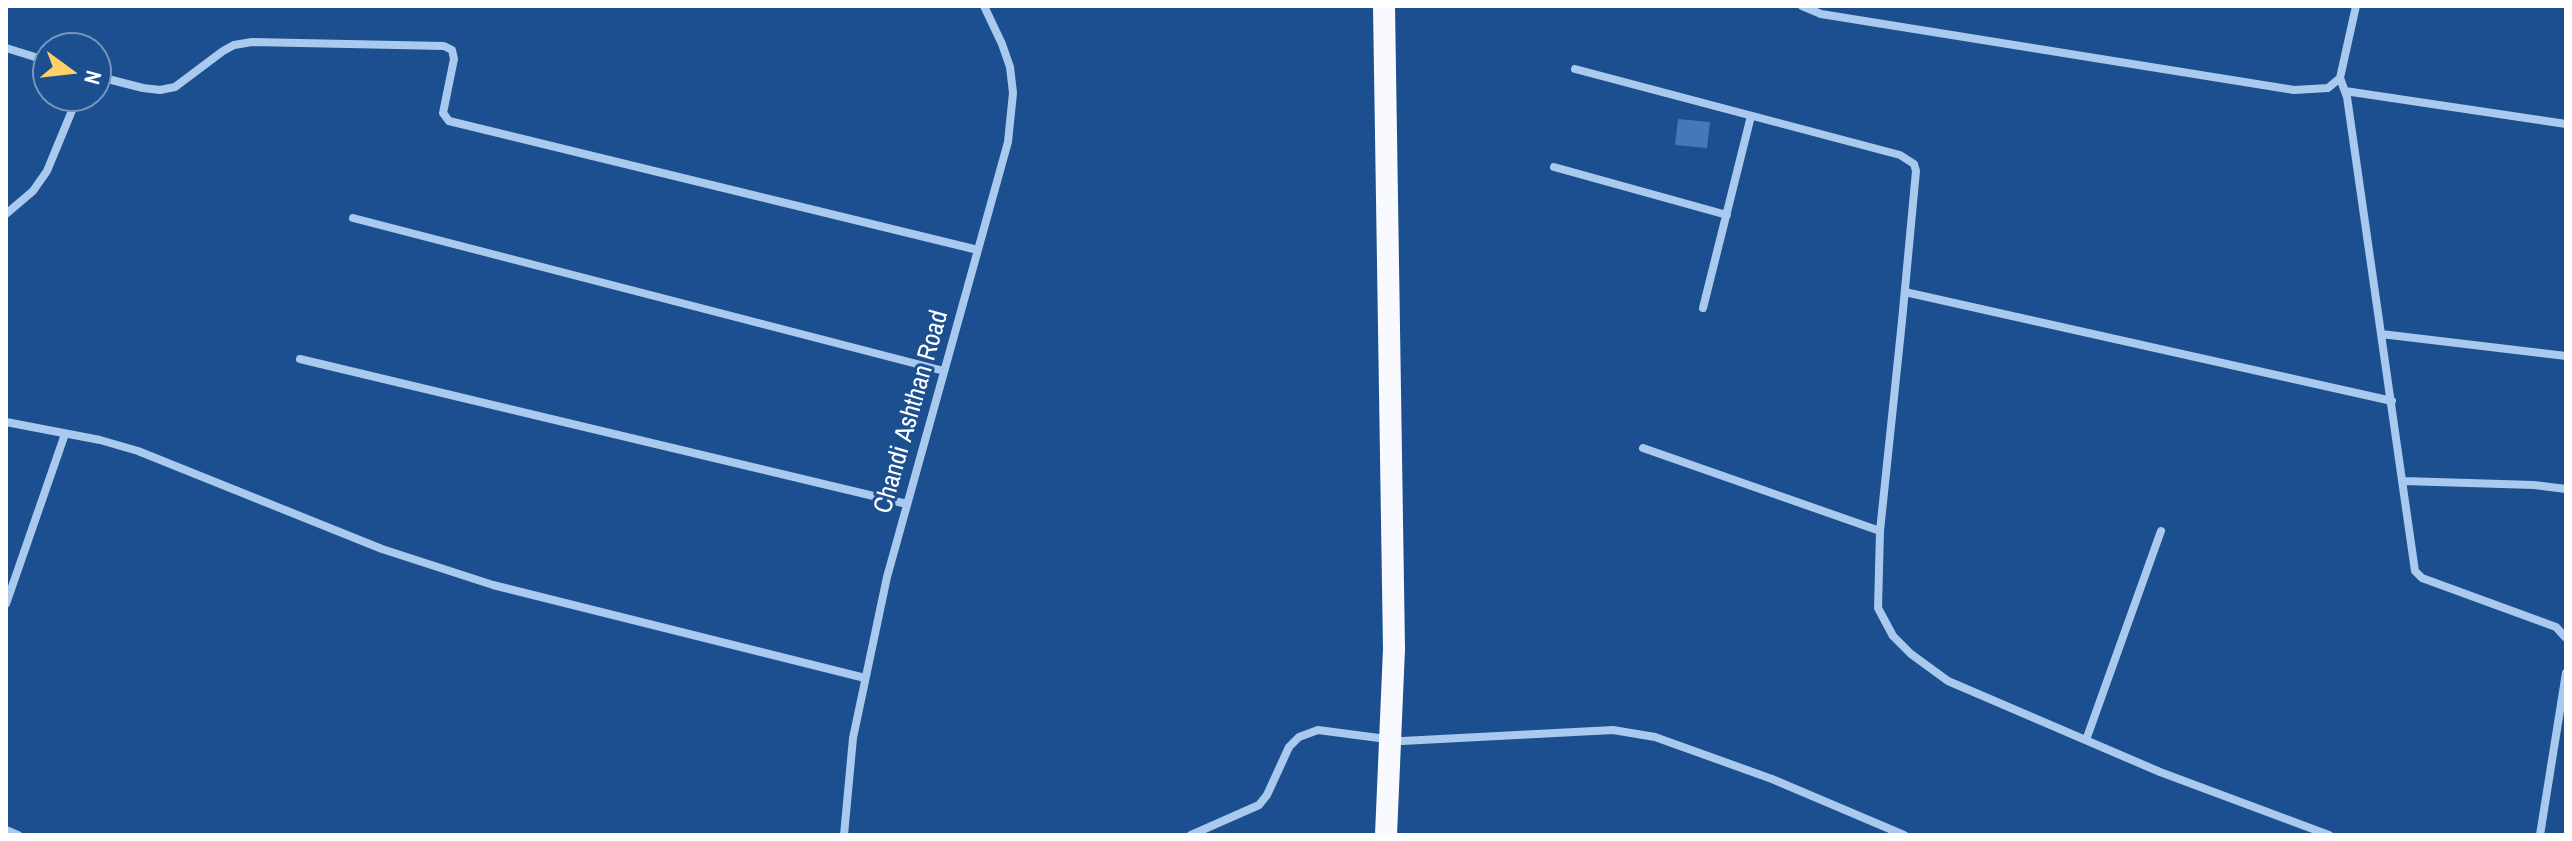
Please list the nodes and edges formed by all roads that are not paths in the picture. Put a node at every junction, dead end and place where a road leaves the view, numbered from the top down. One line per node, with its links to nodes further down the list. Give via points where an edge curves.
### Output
1 (984, 6): 18 (street, Chandi Ashthan Road, via 1010,67 1013,93 1008,142)
2 (1384, 6): 43 (highway, bridge, via 1394,649)
3 (1802, 6): 8 (street, via 1821,14 2294,90 2328,88)
4 (2356, 6): 8 (street)
5 (6, 48): 6 (street)
6 (32, 56)
7 (1575, 69): 12 (street)
8 (2340, 78): 10 (street)
9 (112, 80): 18 (street, via 160,90 175,87 223,51 252,42 444,46 454,59 443,113 449,121)
10 (2345, 91): 13 (street); 21 (street)
11 (71, 112): 15 (street, via 47,171)
12 (1751, 116): 16 (street); 19 (street, via 1900,155 1914,164)
13 (2566, 124)
14 (1554, 167): 16 (street)
15 (6, 214)
16 (1727, 215): 20 (street)
17 (353, 218): 24 (street)
18 (978, 250): 24 (street, Chandi Ashthan Road)
19 (1905, 292): 25 (street); 32 (street)
20 (1703, 308)
21 (2381, 334): 22 (street); 25 (street)
22 (2566, 356)
23 (300, 359): 31 (street)
24 (944, 371): 31 (street, Chandi Ashthan Road)
25 (2392, 401): 29 (street)
26 (6, 422): 27 (street)
27 (65, 434): 34 (street); 37 (street, via 138,451 382,549 493,585)
28 (1643, 448): 32 (street)
29 (2403, 481): 30 (street); 35 (street, via 2418,577 2556,627)
30 (2566, 489)
31 (907, 504): 37 (street, Chandi Ashthan Road)
32 (1880, 531): 38 (street, via 1878,608 1893,636 1948,681)
33 (2161, 531): 38 (street)
34 (6, 604)
35 (2566, 638)
36 (2566, 673): 46 (street)
37 (865, 678): 41 (street, Chandi Ashthan Road)
38 (2086, 740): 45 (street)
39 (6, 830): 40 (street)
40 (18, 835)
41 (844, 835)
42 (1191, 835): 44 (street, via 1259,805 1289,747 1308,732 1402,741 1613,730 1655,737 1772,779)
43 (1386, 835)
44 (1904, 835)
45 (2329, 835)
46 (2540, 835)

